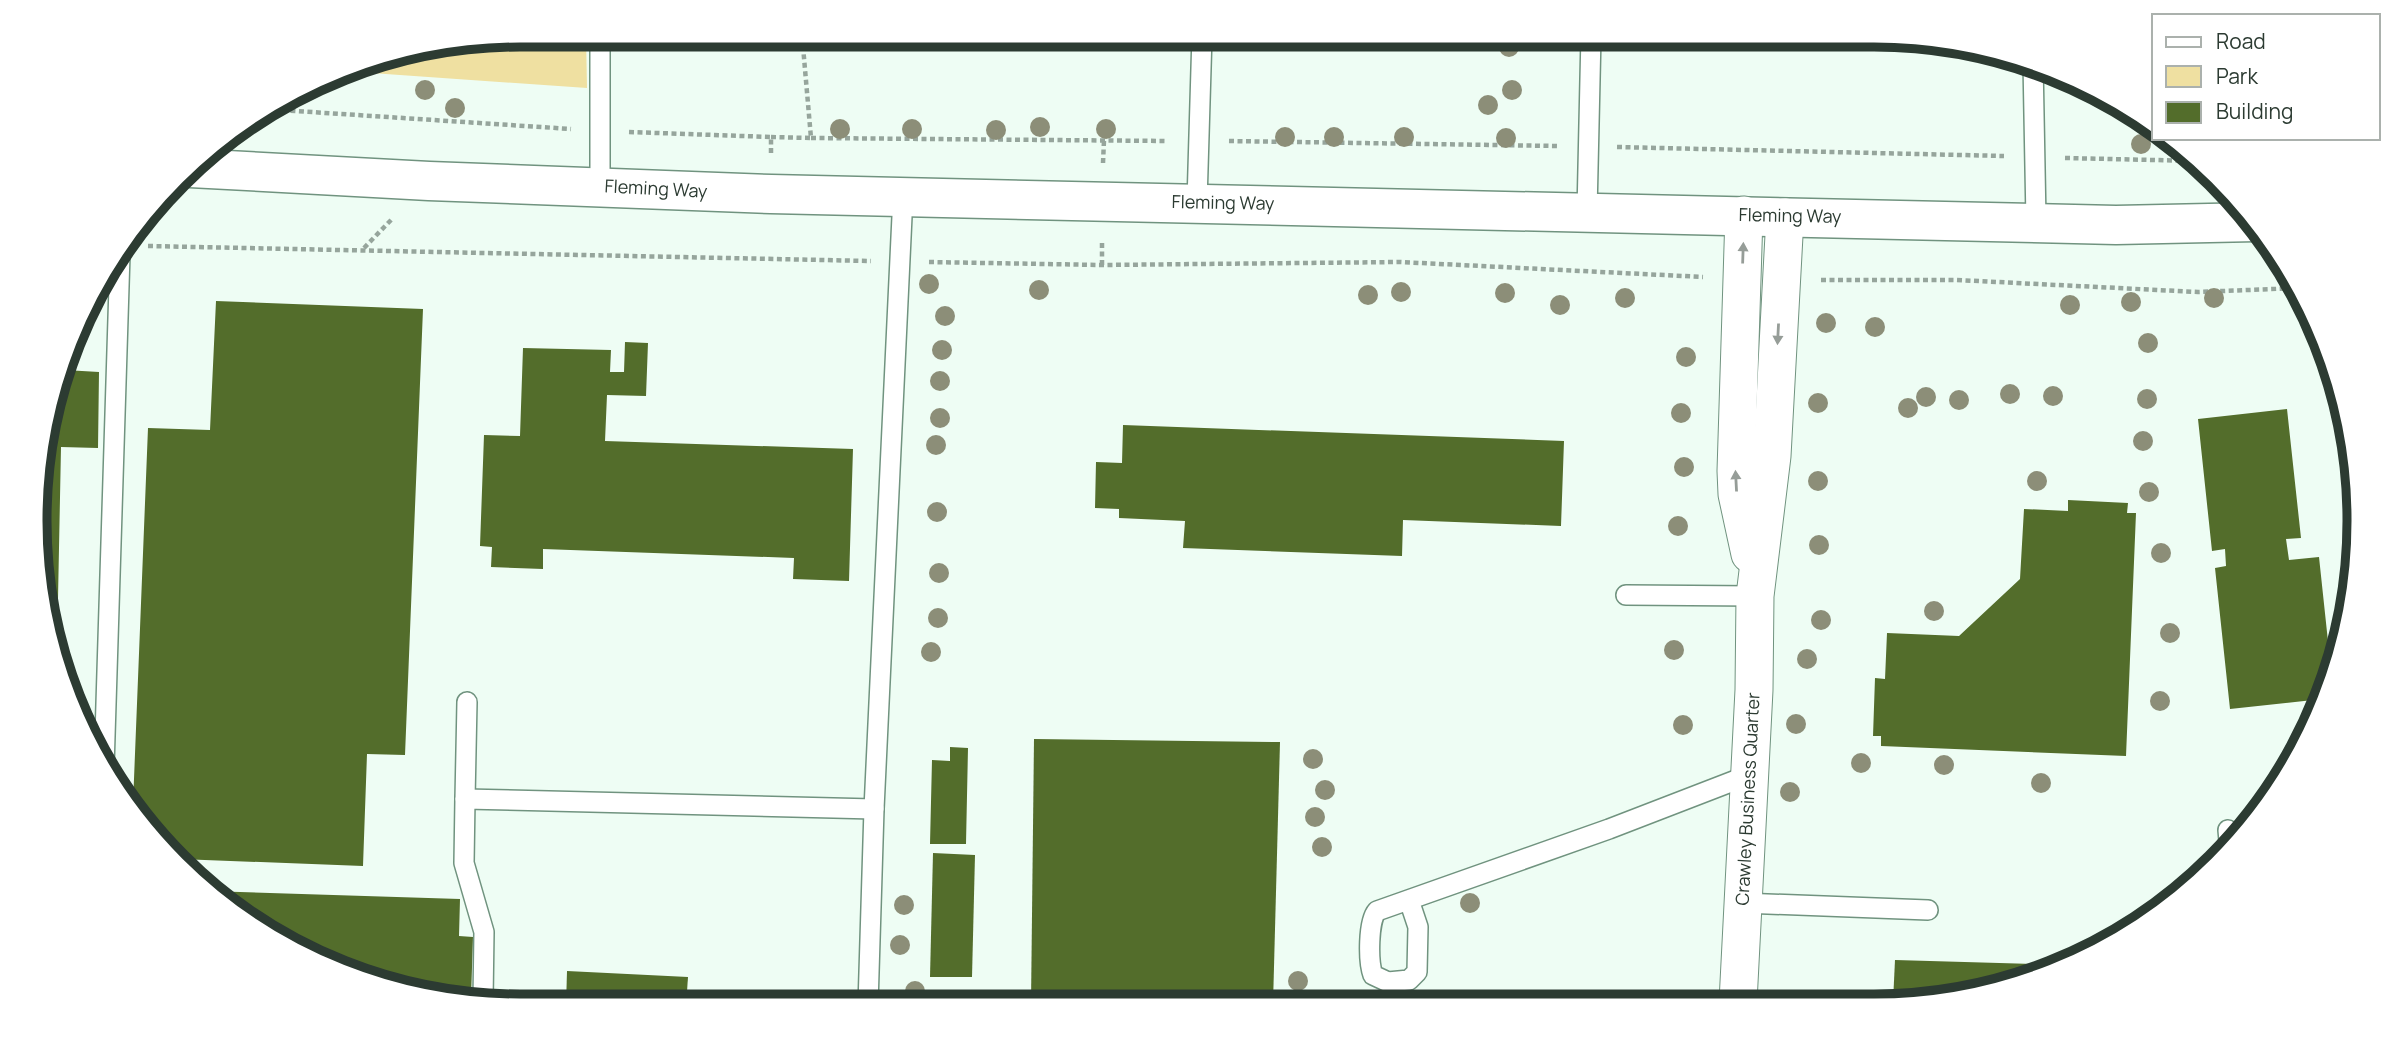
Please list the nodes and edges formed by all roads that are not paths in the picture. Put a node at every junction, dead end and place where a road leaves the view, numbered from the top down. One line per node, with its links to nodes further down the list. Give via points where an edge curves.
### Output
1 (600, 47): 6 (lane)
2 (1202, 47): 8 (lane)
3 (1591, 47): 9 (lane)
4 (2034, 75): 12 (lane)
5 (204, 169): 6 (street, Fleming Way)
6 (600, 186): 7 (street, Fleming Way)
7 (903, 195): 8 (street, Fleming Way); 21 (lane)
8 (1196, 202): 9 (street, Fleming Way)
9 (1587, 212): 10 (street, Fleming Way)
10 (1744, 215): 11 (street, Fleming Way); 16 (street, Crawley Business Quarter, one-way to 10, via 1736,483)
11 (1785, 216): 12 (street, Fleming Way); 16 (street, Crawley Business Quarter, one-way to 16, via 1770,477)
12 (2036, 221): 13 (street, Fleming Way)
13 (2241, 222)
14 (119, 270): 18 (lane)
15 (1626, 595): 16 (lane)
16 (1755, 596): 19 (street, Crawley Business Quarter)
17 (467, 702): 20 (lane)
18 (105, 746)
19 (1749, 775): 22 (lane); 23 (street, Crawley Business Quarter)
20 (465, 799): 21 (lane); 25 (lane, via 464,863 484,932)
21 (874, 809): 26 (lane)
22 (1409, 900)
23 (1742, 902): 24 (lane); 27 (street, Crawley Business Quarter)
24 (1928, 910)
25 (483, 992)
26 (868, 994)
27 (1738, 994)

